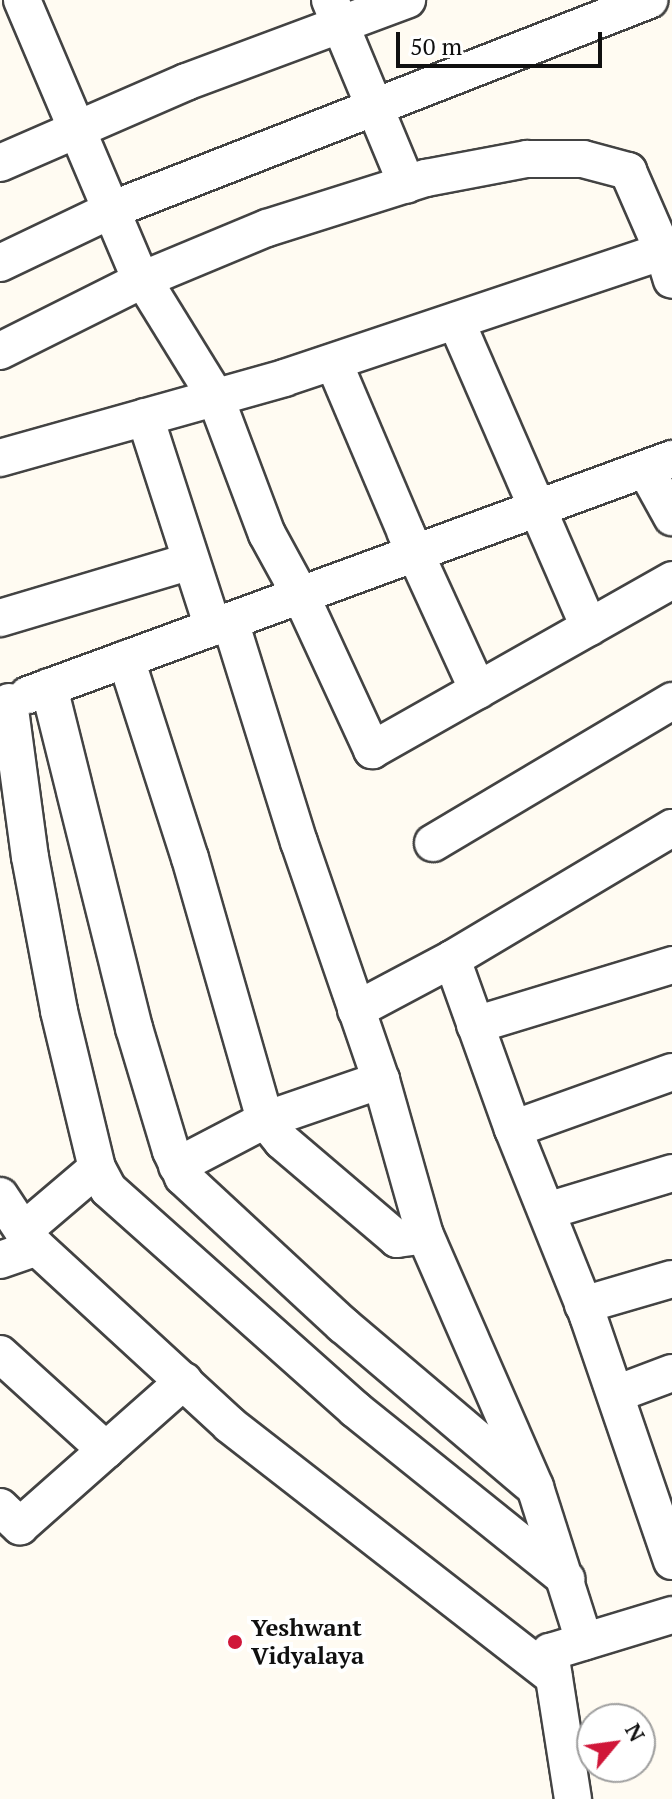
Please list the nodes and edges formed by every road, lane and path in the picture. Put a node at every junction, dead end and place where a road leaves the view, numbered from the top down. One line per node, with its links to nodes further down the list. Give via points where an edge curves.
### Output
1 (407, 0): 4 (street)
2 (649, 0): 5 (street)
3 (27, 2): 6 (street)
4 (335, 12): 5 (street); 6 (street)
5 (375, 106): 8 (street); 9 (street)
6 (77, 130): 7 (street); 9 (street)
7 (4, 151)
8 (407, 185): 11 (street, via 527,159 583,159 628,171); 12 (street, via 267,228)
9 (111, 210): 10 (street); 12 (street)
10 (0, 263)
11 (667, 266): 13 (street)
12 (142, 280): 14 (street); 16 (street)
13 (456, 321): 15 (street); 20 (street)
14 (0, 351)
15 (334, 363): 16 (street); 22 (street)
16 (215, 396): 17 (street); 25 (street, via 267,534)
17 (145, 417): 18 (street); 23 (street)
18 (0, 458)
19 (659, 464): 20 (street); 21 (street)
20 (536, 511): 22 (street); 28 (street)
21 (672, 517)
22 (416, 555): 25 (street); 31 (street)
23 (191, 561): 26 (street); 27 (street)
24 (672, 580): 28 (street)
25 (301, 596): 27 (street); 31 (street, via 372,750)
26 (0, 618)
27 (221, 624): 29 (street); 38 (street)
28 (589, 627): 31 (street)
29 (126, 659): 30 (street); 42 (street)
30 (49, 687): 33 (street); 44 (street, via 134,1028)
31 (478, 690)
32 (672, 701): 35 (street)
33 (5, 704): 45 (street, via 59,1011)
34 (672, 828): 36 (street)
35 (433, 843)
36 (452, 959): 38 (street); 39 (street)
37 (672, 965): 39 (street)
38 (356, 1010): 41 (street)
39 (475, 1025): 43 (street)
40 (672, 1072): 43 (street)
41 (381, 1080): 42 (street); 49 (street)
42 (265, 1120): 44 (street); 49 (street, via 282,1141 397,1239)
43 (513, 1129): 48 (street)
44 (177, 1166): 59 (street, via 343,1325)
45 (97, 1168): 50 (street); 63 (street, via 108,1189 234,1304)
46 (672, 1173): 48 (street)
47 (0, 1196): 50 (street)
48 (547, 1211): 53 (street)
49 (425, 1235): 59 (street)
50 (30, 1239): 51 (street); 56 (street)
51 (0, 1260)
52 (672, 1279): 53 (street)
53 (583, 1305): 57 (street)
54 (0, 1354): 58 (street)
55 (672, 1373): 57 (street)
56 (184, 1381): 58 (street); 66 (street, via 230,1425)
57 (616, 1394): 60 (street)
58 (106, 1450): 61 (street, via 20,1526)
59 (535, 1487): 63 (street)
60 (661, 1496): 62 (street)
61 (0, 1507)
62 (672, 1561)
63 (566, 1579): 65 (street)
64 (672, 1615): 65 (street)
65 (584, 1641): 66 (street, via 550,1652)
66 (554, 1677): 67 (street)
67 (573, 1799)

